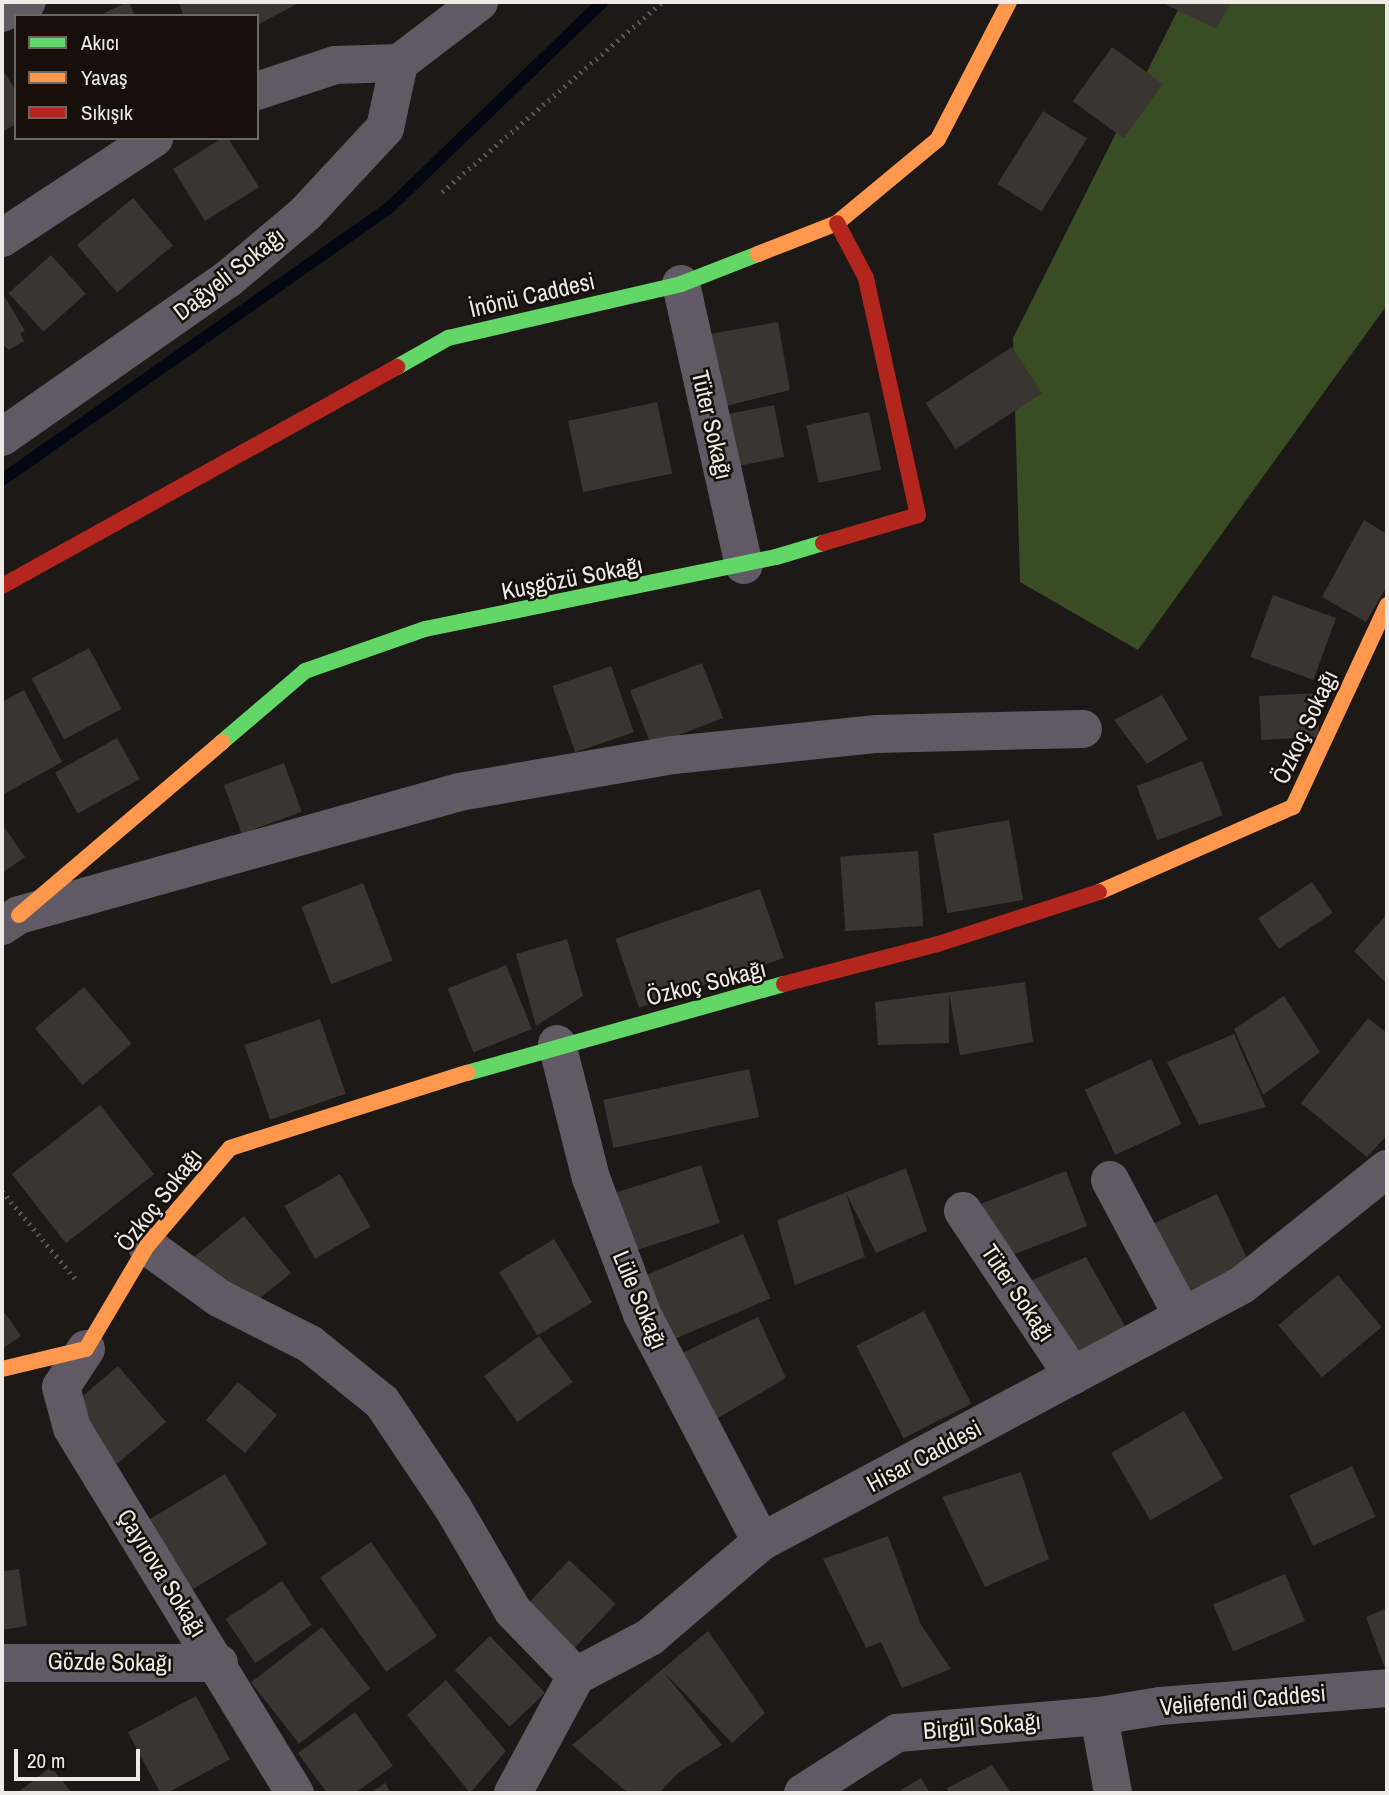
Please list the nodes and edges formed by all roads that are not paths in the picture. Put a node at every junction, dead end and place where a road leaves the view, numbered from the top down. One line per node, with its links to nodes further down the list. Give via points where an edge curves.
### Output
1 (27, 2): 4 (street)
2 (479, 2): 5 (street)
3 (1009, 2): 8 (street, İnönü Caddesi, via 938,139)
4 (2, 13)
5 (398, 63): 6 (street, via 335,65); 11 (street, Dağyeli Sokağı, via 384,128 306,213 228,279)
6 (259, 90)
7 (151, 140): 9 (street)
8 (837, 223): 10 (street, İnönü Caddesi); 12 (street, Kuşgözü Sokağı, via 866,278 918,515)
9 (2, 238)
10 (681, 284): 12 (street, Tüter Sokağı); 13 (street, İnönü Caddesi, via 448,338)
11 (2, 437)
12 (744, 565): 16 (street, Kuşgözü Sokağı, via 425,629 305,671)
13 (2, 586)
14 (1387, 605): 17 (street, Özkoç Sokağı, via 1293,807 1130,882 938,944)
15 (1083, 729): 16 (street, via 877,734 673,754 459,792)
16 (10, 920)
17 (557, 1044): 21 (street, Özkoç Sokağı, via 230,1148); 26 (street, Lüle Sokağı, via 591,1178 642,1314)
18 (1387, 1169): 22 (street, Hisar Caddesi, via 1242,1285)
19 (1110, 1180): 22 (street)
20 (962, 1211): 25 (street, Tüter Sokağı)
21 (147, 1245): 23 (street, Özkoç Sokağı); 29 (street, via 219,1298 310,1344 382,1402 453,1508 513,1611)
22 (1183, 1317): 25 (street, Hisar Caddesi)
23 (86, 1349): 24 (street); 28 (street, Çayırova Sokağı, via 61,1388 72,1428)
24 (2, 1369)
25 (1073, 1376): 26 (street, Hisar Caddesi)
26 (761, 1542): 29 (street, Hisar Caddesi, via 650,1637)
27 (2, 1662): 28 (street, Gözde Sokağı)
28 (219, 1664): 32 (street, Çayırova Sokağı)
29 (576, 1676): 33 (street)
30 (1387, 1688): 31 (street, Veliefendi Caddesi, via 1160,1706)
31 (1099, 1716): 34 (street, Birgül Sokağı, via 897,1733); 35 (street)
32 (295, 1793)
33 (513, 1793)
34 (803, 1793)
35 (1113, 1793)

